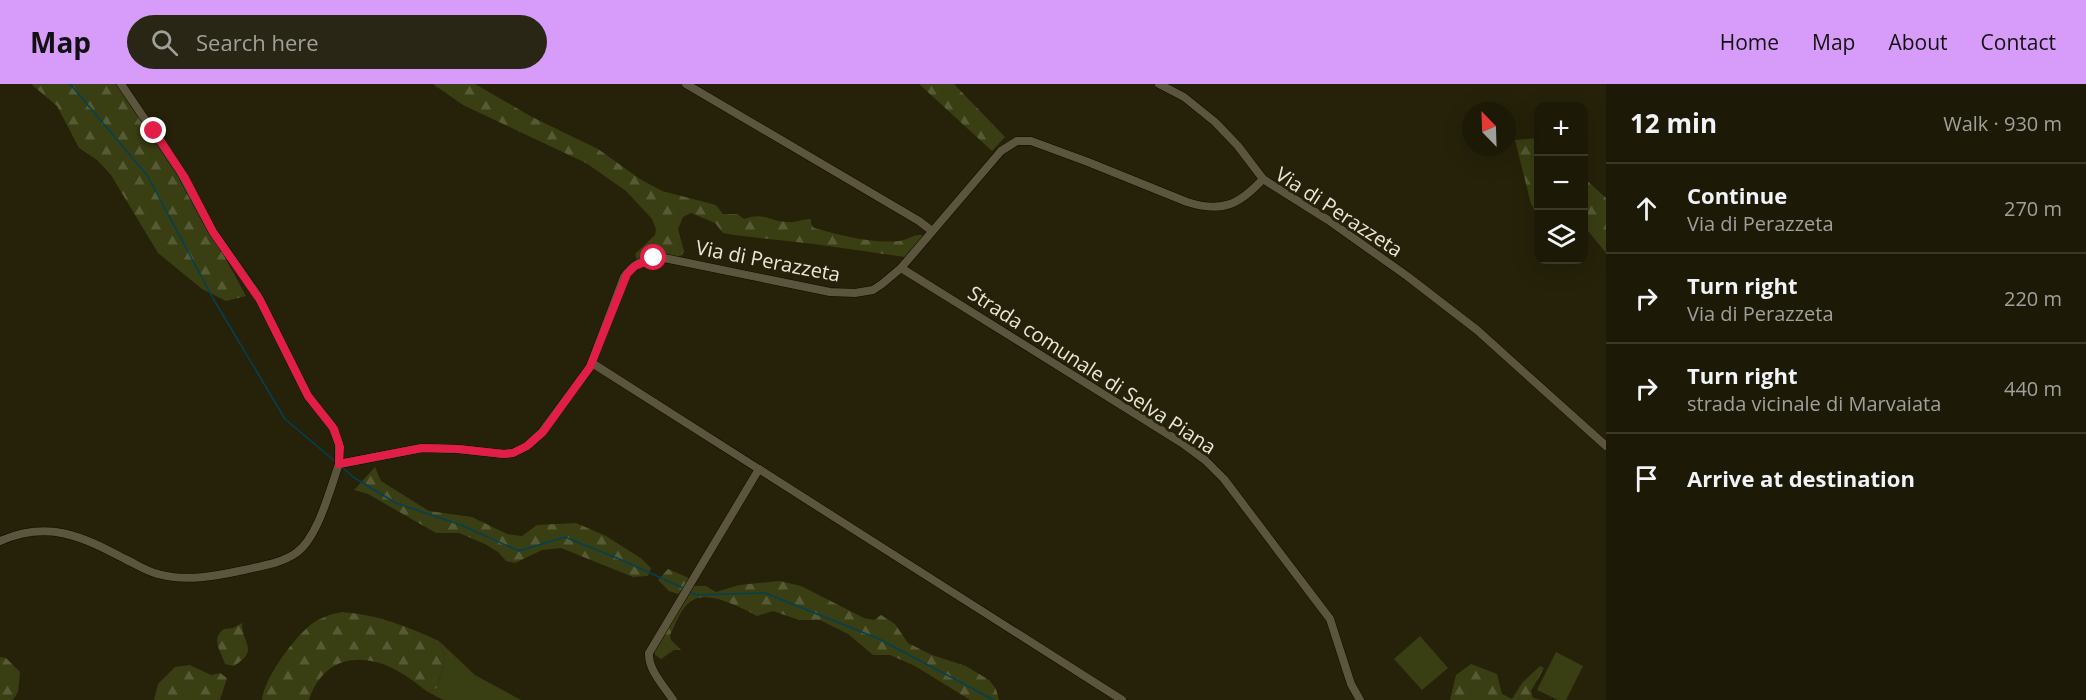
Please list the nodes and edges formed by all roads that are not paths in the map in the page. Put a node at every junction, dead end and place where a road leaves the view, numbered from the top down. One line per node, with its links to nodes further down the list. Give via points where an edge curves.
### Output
1 (121, 84): 9 (street, via 185,178 213,232 258,296 308,396 332,426 339,444)
2 (686, 84): 5 (street)
3 (1159, 84): 4 (street, via 1184,97 1215,122)
4 (1263, 179): 5 (street, Via di Perazzeta, via 1234,204 1204,206 1022,140 1001,151); 8 (street, Via di Perazzeta, via 1426,290)
5 (932, 231): 6 (street, Via di Perazzeta)
6 (901, 268): 7 (street, Via di Perazzeta, via 873,290 844,294 669,258 648,259 633,267 624,278); 14 (street, Strada comunale di Selva Piana, via 1182,443 1210,465 1330,619)
7 (592, 363): 9 (street, Via di Perazzeta, via 543,432 516,452 422,448); 10 (street)
8 (1606, 446)
9 (339, 464): 11 (street, via 316,525 302,548 284,559 240,571 165,576 62,531 34,531)
10 (759, 469): 12 (street, via 650,650 651,664); 13 (street)
11 (0, 541)
12 (673, 700)
13 (1122, 700)
14 (1360, 700)

